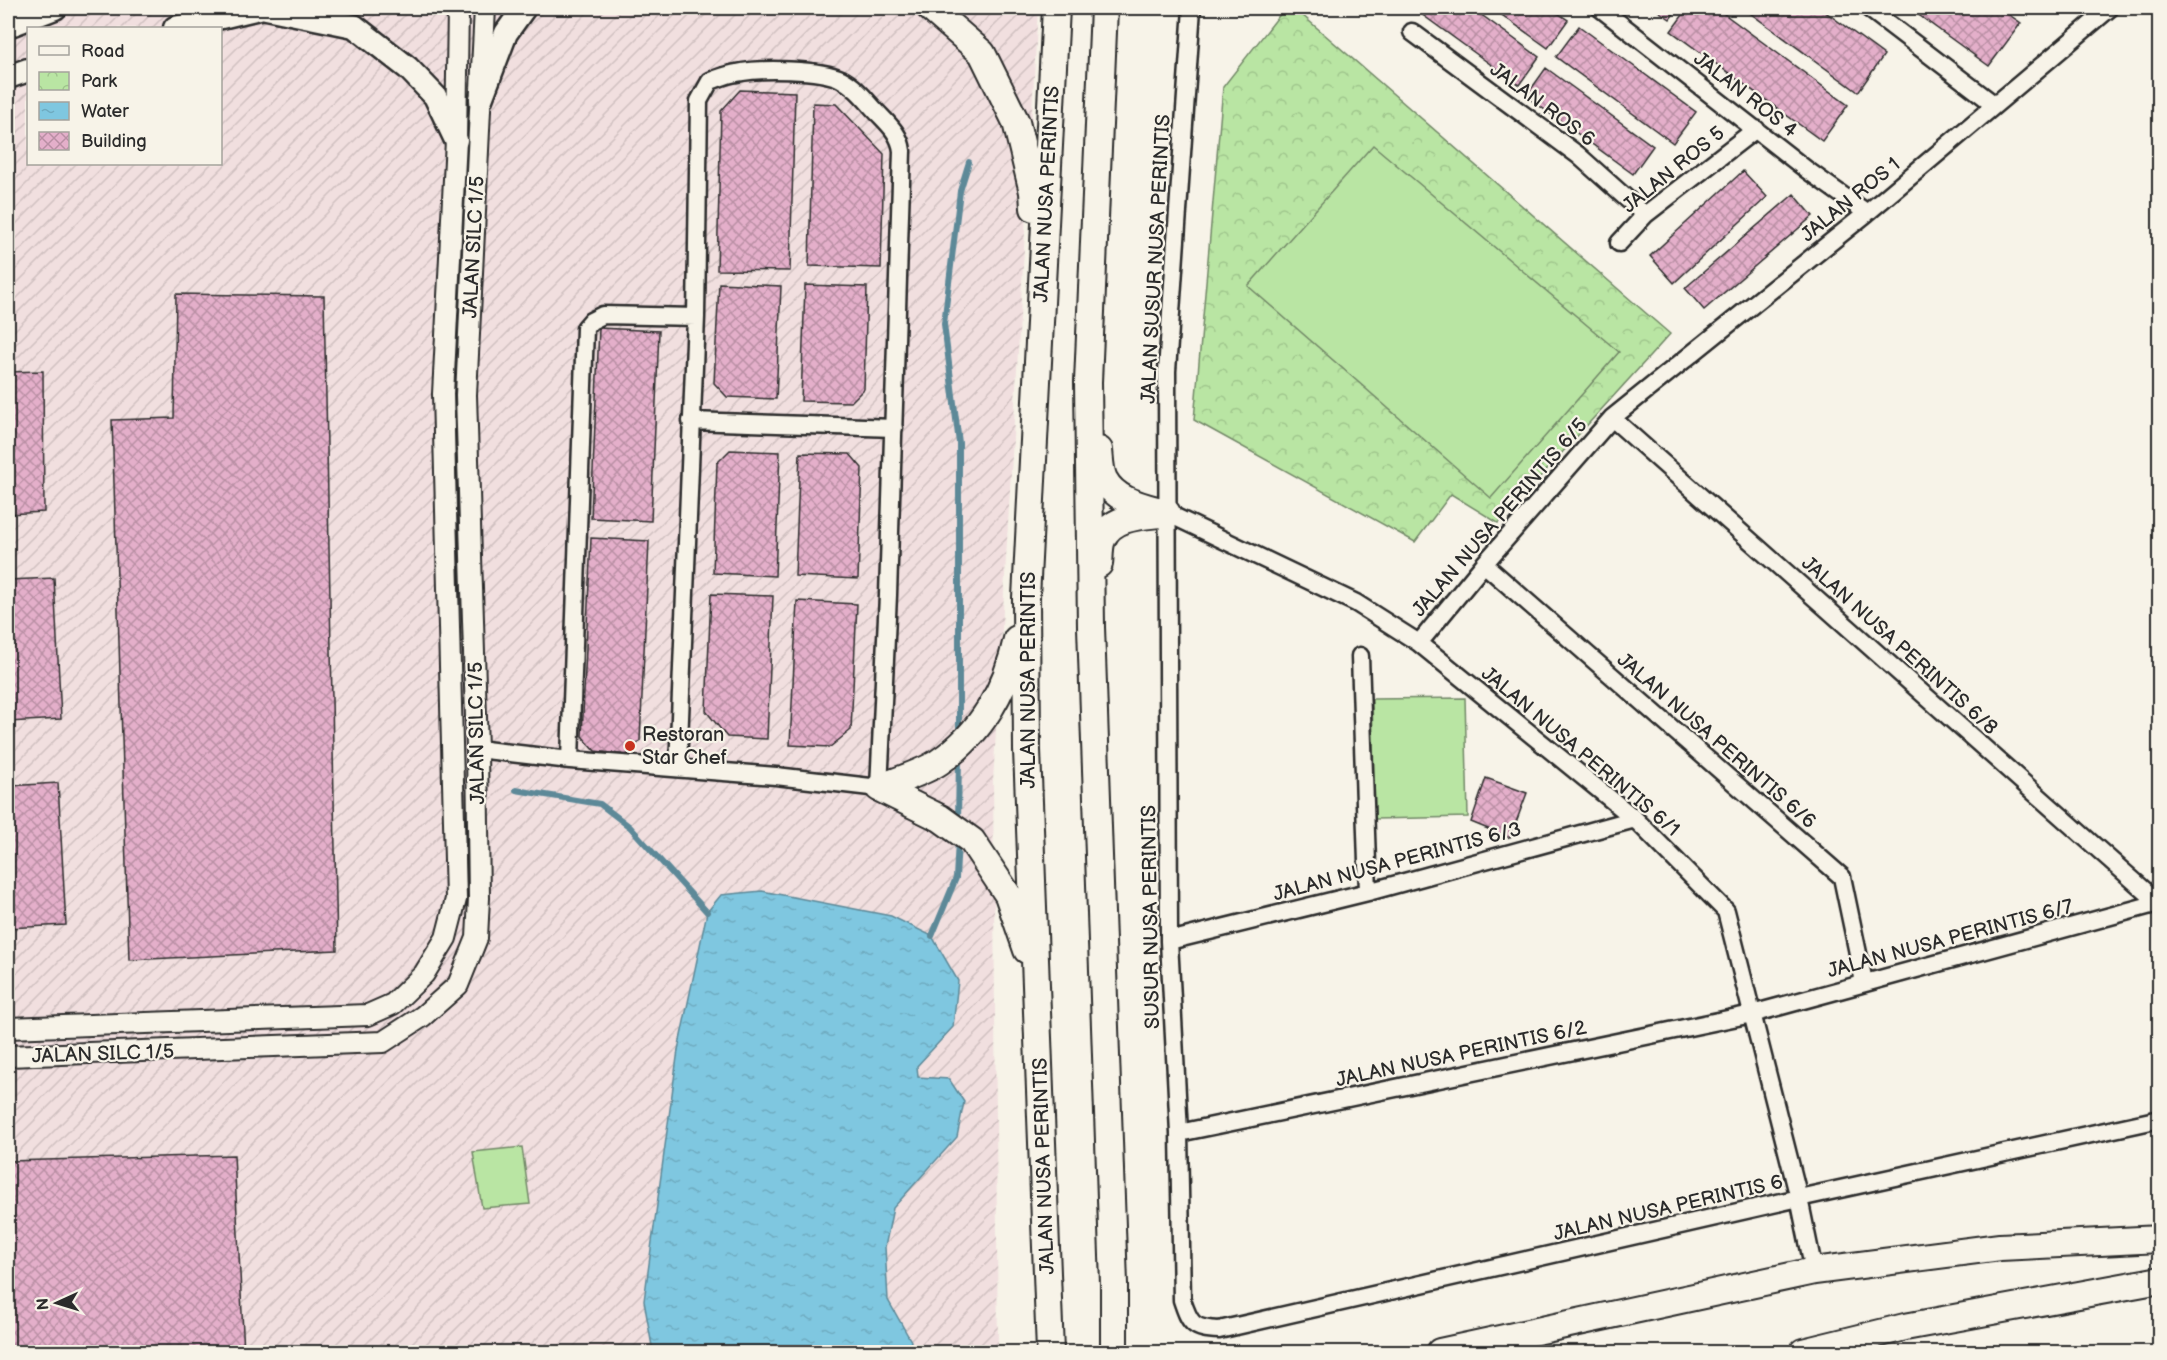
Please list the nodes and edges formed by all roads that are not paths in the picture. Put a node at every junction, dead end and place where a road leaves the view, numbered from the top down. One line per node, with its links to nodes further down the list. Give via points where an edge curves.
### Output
1 (55, 8): 14 (main road)
2 (258, 8): 15 (main road)
3 (266, 8): 22 (main road, via 354,26 408,68 435,96)
4 (458, 8): 22 (street, JALAN SILC 1/5)
5 (484, 8): 19 (street, JALAN SILC 1/5)
6 (524, 8): 19 (main road, via 506,33)
7 (930, 8): 27 (main road, via 982,53 1016,122 1033,192)
8 (1056, 8): 27 (main road, JALAN NUSA PERINTIS)
9 (1104, 8): 28 (main road)
10 (1192, 8): 32 (street, JALAN SUSUR NUSA PERINTIS, via 1167,372)
11 (1600, 8): 21 (street, JALAN ROS 4)
12 (1868, 8): 20 (street)
13 (2110, 8): 20 (street, JALAN ROS 1)
14 (8, 26)
15 (179, 27)
16 (1412, 32): 24 (street, JALAN ROS 6, via 1578,155)
17 (27, 70): 18 (main road)
18 (8, 77)
19 (481, 99): 38 (street, JALAN SILC 1/5, via 466,395)
20 (1995, 105): 23 (street, JALAN ROS 1)
21 (1756, 129): 23 (street, JALAN ROS 4); 24 (street, JALAN ROS 5)
22 (456, 140): 49 (street, JALAN SILC 1/5, via 443,394 456,899 446,938 424,974 393,1004 368,1015)
23 (1867, 213): 29 (street, JALAN ROS 1)
24 (1645, 215): 25 (street, JALAN ROS 5)
25 (1619, 243)
26 (696, 317): 30 (street); 31 (street, via 699,101 710,81 737,73 788,71 842,80 901,140); 39 (street, via 603,315 585,328)
27 (1039, 322): 34 (main road, JALAN NUSA PERINTIS)
28 (1088, 382): 32 (main road, via 1103,478 1114,493); 35 (main road)
29 (1612, 418): 33 (street, JALAN NUSA PERINTIS 6/5); 44 (street, JALAN NUSA PERINTIS 6/8)
30 (691, 421): 31 (street); 40 (street)
31 (894, 428): 41 (street)
32 (1167, 513): 35 (main road, via 1117,522 1102,539); 36 (street, JALAN NUSA PERINTIS 6/1, via 1356,603); 45 (street, SUSUR NUSA PERINTIS)
33 (1484, 564): 36 (street, JALAN NUSA PERINTIS 6/5); 47 (street, JALAN NUSA PERINTIS 6/6, via 1842,877)
34 (1026, 598): 41 (main road, via 1012,664 987,716 965,742 937,764); 46 (main road, JALAN NUSA PERINTIS, via 1027,750)
35 (1090, 627): 57 (main road)
36 (1419, 643): 42 (street, JALAN NUSA PERINTIS 6/1)
37 (1360, 656): 43 (street)
38 (477, 749): 39 (street); 50 (street, JALAN SILC 1/5, via 477,938 458,985 423,1016 383,1042)
39 (570, 760): 40 (street)
40 (678, 768): 41 (street)
41 (879, 788): 46 (main road, via 940,818 972,842 1008,895)
42 (1635, 819): 43 (street, JALAN NUSA PERINTIS 6/3); 48 (street, JALAN NUSA PERINTIS 6/1, via 1726,911)
43 (1368, 892): 45 (street, JALAN NUSA PERINTIS 6/3)
44 (2159, 903): 47 (street, JALAN NUSA PERINTIS 6/7)
45 (1169, 941): 52 (street, SUSUR NUSA PERINTIS)
46 (1036, 974): 59 (main road, JALAN NUSA PERINTIS)
47 (1864, 982): 48 (street, JALAN NUSA PERINTIS 6/7)
48 (1752, 1014): 52 (street, JALAN NUSA PERINTIS 6/2); 53 (street, JALAN NUSA PERINTIS 6/1)
49 (8, 1028)
50 (8, 1056)
51 (2160, 1119): 53 (street, JALAN NUSA PERINTIS 6)
52 (1179, 1133): 58 (street, SUSUR NUSA PERINTIS, via 1182,1300)
53 (1799, 1198): 55 (street, JALAN NUSA PERINTIS 6/1); 58 (street, JALAN NUSA PERINTIS 6, via 1219,1330 1201,1329)
54 (2160, 1239): 55 (main road, via 2000,1247)
55 (1814, 1271): 62 (main road)
56 (2160, 1280): 63 (main road, via 1905,1327)
57 (1114, 1284): 60 (main road); 61 (main road)
58 (1189, 1320)
59 (1050, 1352)
60 (1114, 1353)
61 (1123, 1353)
62 (1440, 1353)
63 (1803, 1353)

